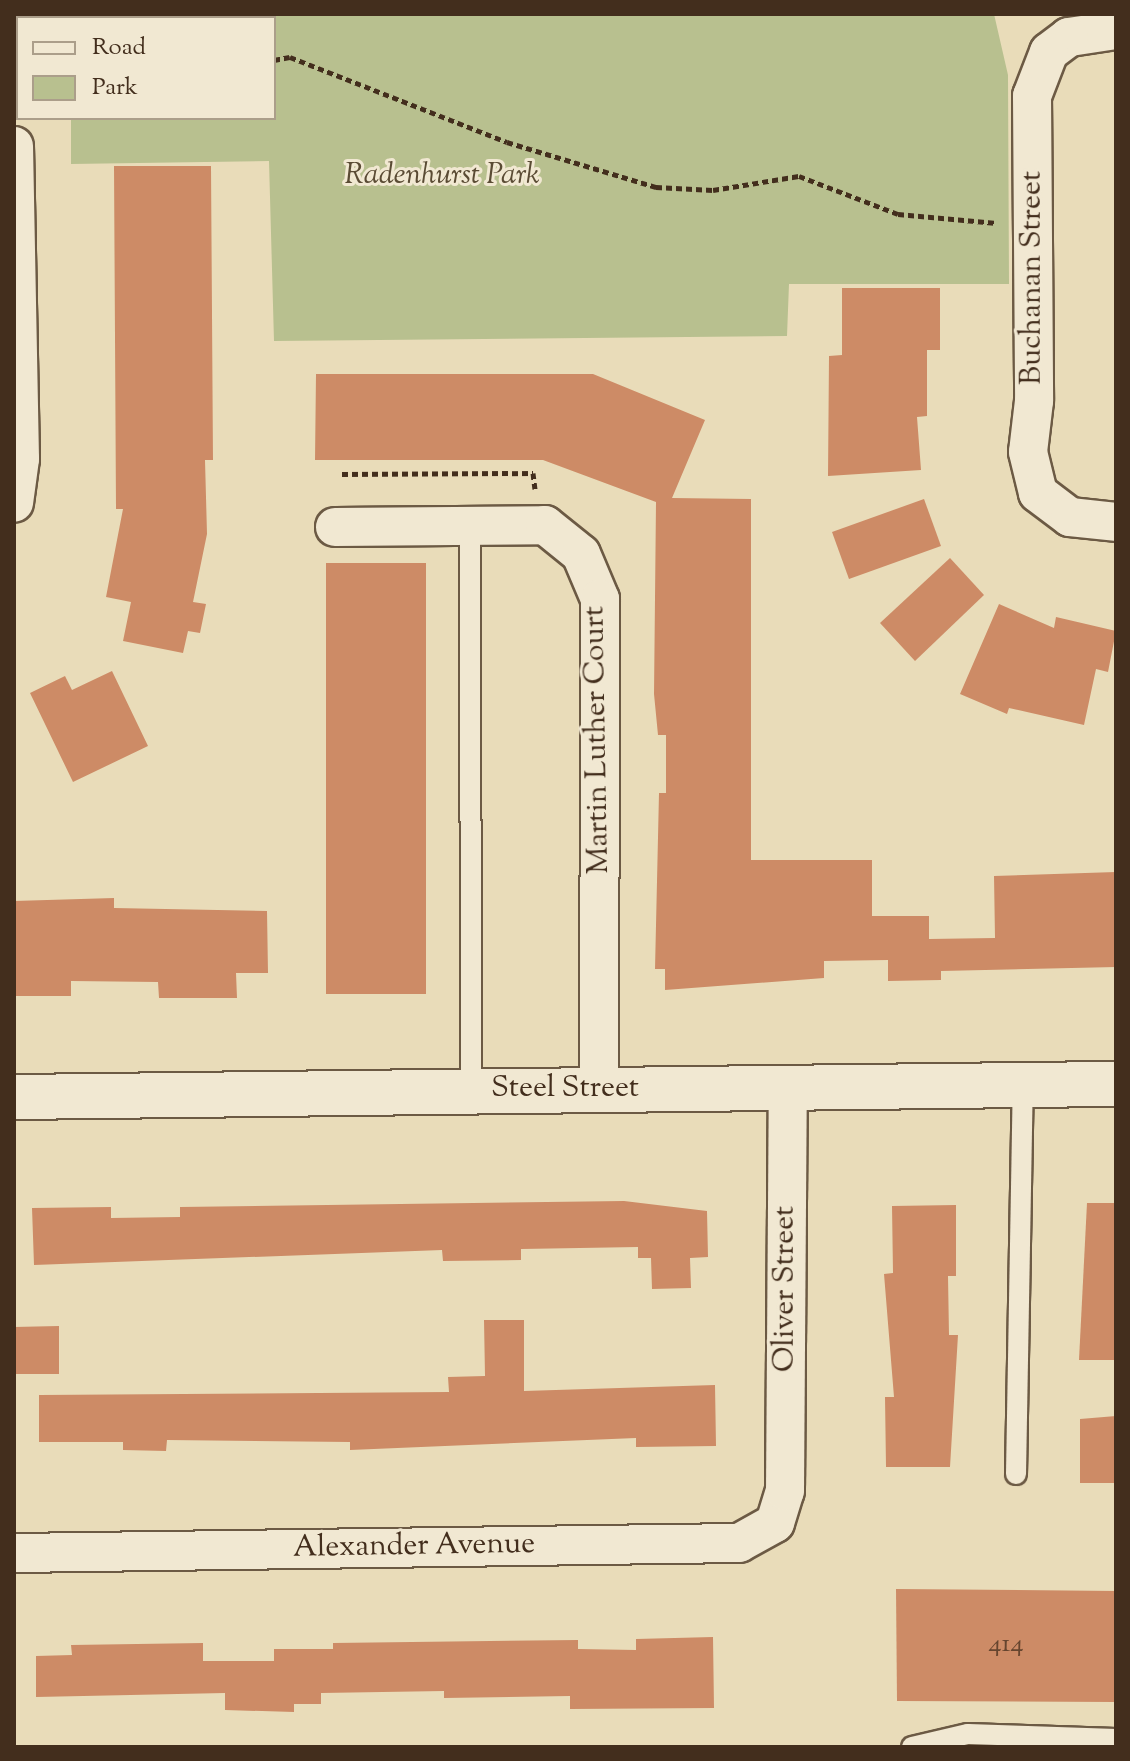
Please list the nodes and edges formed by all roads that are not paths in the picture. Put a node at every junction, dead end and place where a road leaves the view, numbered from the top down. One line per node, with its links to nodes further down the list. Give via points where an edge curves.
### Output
1 (1116, 30): 4 (street, Buchanan Street, via 1069,37 1037,70 1028,452 1038,493 1070,517)
2 (14, 146): 3 (street, via 20,459)
3 (14, 503)
4 (1116, 522)
5 (470, 525): 6 (street, Martin Luther Court); 10 (street, Martin Luther Court, via 545,525 581,554 600,599); 11 (lane)
6 (335, 527)
7 (1116, 1084): 8 (street, Steel Street)
8 (1023, 1086): 9 (street, Steel Street); 13 (lane)
9 (788, 1088): 10 (street, Steel Street); 14 (street, Oliver Street)
10 (599, 1089): 11 (street, Steel Street)
11 (471, 1090): 12 (street, Steel Street)
12 (14, 1097)
13 (1016, 1474)
14 (785, 1491): 15 (street, Alexander Avenue, via 775,1523 739,1543)
15 (14, 1553)
16 (1116, 1739): 17 (lane, via 968,1734)
17 (912, 1747)

